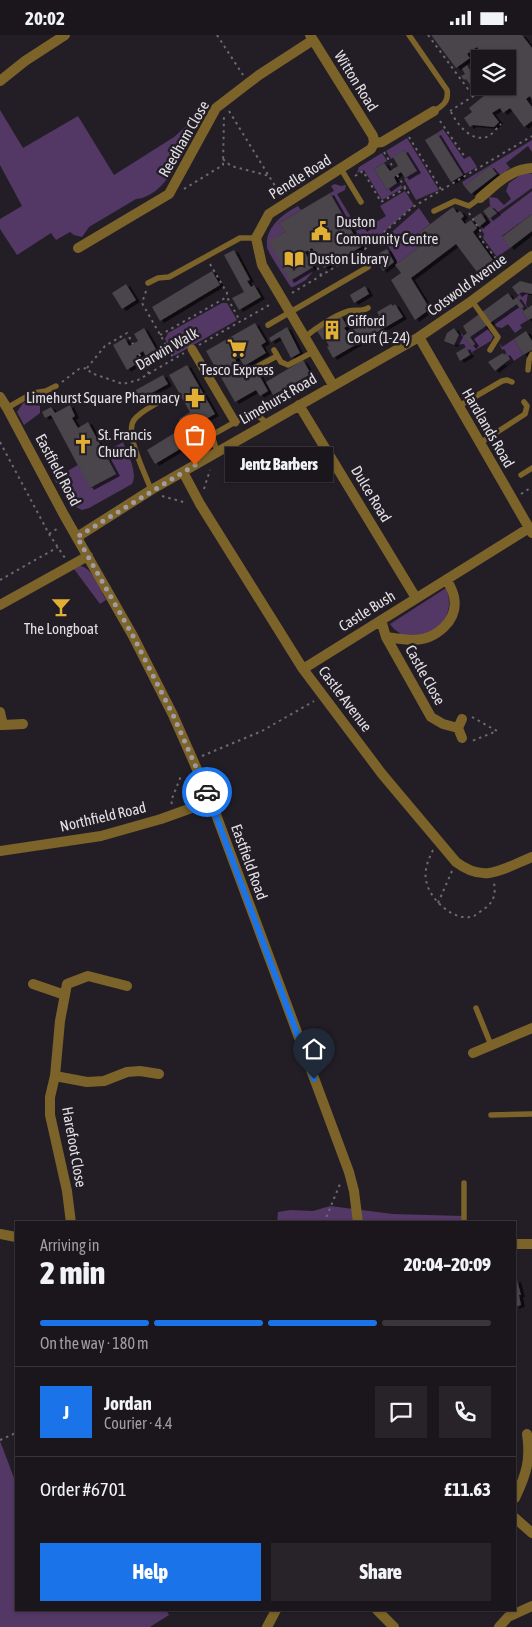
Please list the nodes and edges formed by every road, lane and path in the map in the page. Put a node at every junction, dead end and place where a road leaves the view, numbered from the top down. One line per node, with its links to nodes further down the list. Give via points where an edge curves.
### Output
1 (65, 35): 6 (street)
2 (217, 35): 8 (path)
3 (409, 35): 12 (lane, via 448,96)
4 (428, 35): 10 (path, via 475,95)
5 (311, 37): 8 (street, Reedham Close); 16 (street, Witton Road, via 373,136)
6 (53, 38): 7 (street)
7 (0, 81)
8 (248, 84): 9 (street, Reedham Close)
9 (225, 103): 19 (path); 24 (path); 28 (street, Reedham Close, via 216,108)
10 (450, 111): 11 (path); 13 (path, via 462,129 480,137 487,137)
11 (445, 113)
12 (435, 114): 16 (street, Pendle Road, via 382,142); 18 (path)
13 (501, 125)
14 (408, 135): 27 (path)
15 (532, 136): 27 (path, Darwin Walk)
16 (374, 143): 20 (street, Pendle Road, via 371,149)
17 (383, 150): 21 (path)
18 (465, 157)
19 (223, 159): 24 (path, via 231,166); 28 (path, via 223,165 172,197)
20 (341, 169): 32 (lane); 35 (street, Pendle Road, via 269,214)
21 (394, 169)
22 (532, 169): 31 (street, via 520,169 509,175)
23 (397, 175): 26 (path)
24 (270, 176): 30 (path)
25 (354, 177): 26 (path, via 363,171 382,202)
26 (406, 188): 29 (path)
27 (442, 191): 42 (path, Darwin Walk, via 413,207 365,249)
28 (169, 194): 36 (street, Reedham Close)
29 (410, 195)
30 (283, 198)
31 (480, 198): 33 (lane)
32 (361, 202)
33 (469, 206): 34 (lane, via 455,201); 40 (path, via 481,232 480,238)
34 (434, 211)
35 (256, 238): 38 (lane, via 240,238); 44 (street, via 262,265)
36 (78, 248)
37 (309, 250): 42 (path)
38 (205, 257): 43 (lane, via 169,277); 45 (path)
39 (531, 259): 46 (street, Cotswold Avenue)
40 (501, 265)
41 (368, 267): 48 (lane)
42 (321, 275): 44 (path, Darwin Walk)
43 (148, 283): 51 (path, via 142,303)
44 (286, 296): 48 (street); 49 (path, Darwin Walk)
45 (227, 297): 49 (path); 51 (path, Darwin Walk)
46 (472, 301): 53 (street, Cotswold Avenue); 56 (lane, via 498,337)
47 (368, 308): 52 (lane, via 343,313)
48 (291, 312): 50 (lane); 52 (street)
49 (240, 321): 55 (path, Darwin Walk)
50 (268, 325)
51 (160, 335): 60 (path)
52 (305, 337): 57 (street)
53 (418, 337): 66 (street, Limehurst Road); 72 (street, Hardlands Road)
54 (133, 344): 61 (path, via 128,333 105,346)
55 (192, 349): 60 (path, Darwin Walk); 74 (street)
56 (490, 350)
57 (313, 352): 62 (lane, via 288,365 281,363 275,353); 66 (street)
58 (138, 354): 64 (path)
59 (532, 354): 63 (lane)
60 (174, 359): 64 (path, Darwin Walk)
61 (87, 368): 64 (path, Darwin Walk, via 91,373 123,384); 67 (path, via 79,369)
62 (251, 370)
63 (528, 370)
64 (150, 373)
65 (512, 382): 72 (lane, via 502,381)
66 (333, 385): 71 (street, Limehurst Road)
67 (56, 386): 73 (lane, via 33,393)
68 (0, 397): 73 (street, Eastfield Road)
69 (159, 402): 82 (lane, via 133,421 131,432)
70 (524, 402): 77 (lane, via 527,406 525,414)
71 (299, 405): 75 (street, Limehurst Road); 90 (street, Dulce Road)
72 (459, 406): 77 (street, Hardlands Road)
73 (7, 407): 84 (street, Eastfield Road)
74 (234, 422): 75 (lane, via 253,412); 78 (lane, via 212,435)
75 (266, 423): 78 (street, Limehurst Road)
76 (0, 442): 85 (path)
77 (480, 443): 83 (street, Hardlands Road)
78 (216, 452): 80 (street, Limehurst Road)
79 (532, 468): 81 (lane)
80 (183, 472): 82 (street, Limehurst Road); 94 (street, Castle Avenue)
81 (521, 475)
82 (151, 490): 84 (street, Limehurst Road)
83 (530, 531): 88 (street, Castle Bush)
84 (77, 537): 86 (street, Eastfield Road)
85 (58, 547): 87 (path); 89 (path)
86 (88, 557): 87 (street); 101 (street, Eastfield Road, via 133,636)
87 (70, 566): 91 (street)
88 (446, 579): 90 (street, Castle Bush); 93 (street, via 454,598 454,609 450,621 441,631 413,640)
89 (0, 580)
90 (416, 598): 92 (street, Castle Bush)
91 (0, 605)
92 (381, 621): 93 (street, Castle Close); 94 (street, Castle Bush)
93 (386, 637): 97 (street, Castle Close, via 431,717 443,724)
94 (303, 669): 95 (street, Castle Avenue)
95 (323, 696): 101 (path, via 262,731); 105 (street, Castle Avenue, via 382,775)
96 (0, 712): 99 (street)
97 (460, 723): 100 (street); 100 (path, via 469,716 497,731 468,743)
98 (23, 724): 99 (street)
99 (1, 725)
100 (462, 738)
101 (192, 759): 103 (street, Eastfield Road)
102 (181, 776): 104 (path, via 171,801)
103 (211, 801): 104 (street, Northfield Road); 122 (street, Eastfield Road)
104 (176, 813): 106 (street, Northfield Road, via 101,836)
105 (438, 842): 108 (street, Castle Avenue); 110 (path, via 432,850 426,882)
106 (0, 851)
107 (532, 857): 109 (street, Castle Avenue)
108 (456, 862): 109 (street, Castle Avenue, via 467,871); 110 (path)
109 (492, 873): 110 (path, via 494,898 474,915 458,915)
110 (438, 903)
111 (33, 984): 113 (street)
112 (126, 986): 113 (street, via 88,976 67,984)
113 (65, 995): 119 (street, Harefoot Close)
114 (476, 1008): 116 (lane)
115 (532, 1028): 116 (street)
116 (491, 1045): 117 (street)
117 (473, 1053)
118 (159, 1073): 119 (street, via 140,1071 104,1081 86,1082)
119 (55, 1076): 124 (street, Harefoot Close, via 50,1115)
120 (532, 1114): 121 (lane)
121 (491, 1115)
122 (348, 1172): 125 (path); 126 (street, Eastfield Road)
123 (464, 1183): 127 (lane)
124 (71, 1221)
125 (325, 1221)
126 (358, 1221)
127 (464, 1221)
128 (0, 1234): 129 (street)
129 (15, 1237)
130 (516, 1244): 131 (street)
131 (532, 1244)
132 (15, 1433): 134 (path)
133 (527, 1434): 135 (street, via 529,1457)
134 (0, 1440)
135 (516, 1496)
136 (516, 1519): 137 (street)
137 (532, 1533)
138 (532, 1606): 143 (street, via 508,1617)
139 (273, 1611): 141 (street)
140 (378, 1611): 142 (street)
141 (267, 1627)
142 (394, 1627)
143 (498, 1627)

